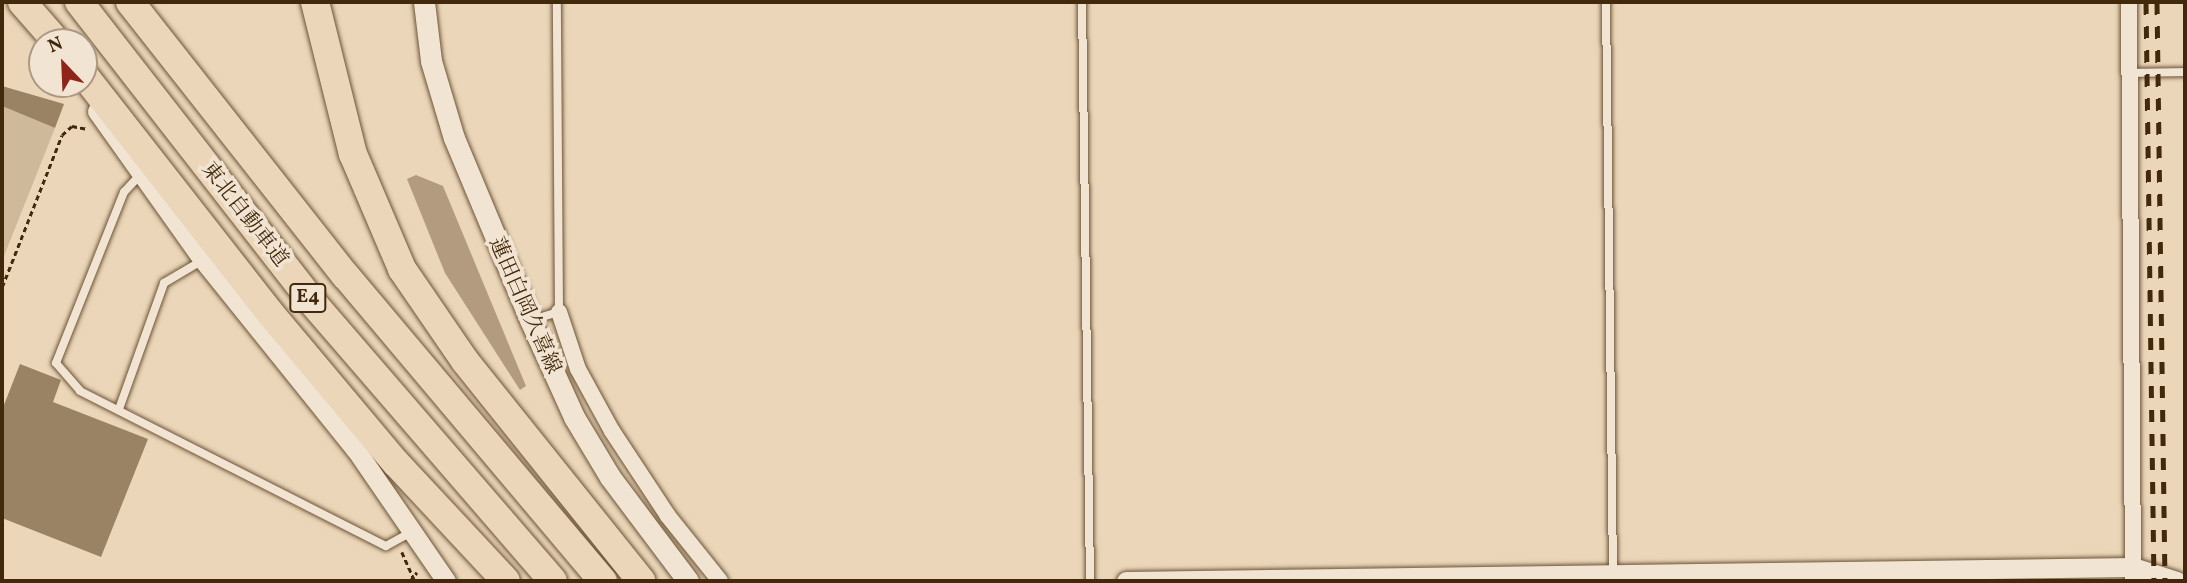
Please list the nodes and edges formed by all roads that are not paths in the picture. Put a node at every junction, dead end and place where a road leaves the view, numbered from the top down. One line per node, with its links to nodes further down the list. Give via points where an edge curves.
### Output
1 (79, 2): 29 (highway, 東北自動車道 / E4, via 313,303)
2 (130, 2): 30 (highway, 東北自動車道 / E4, via 345,276)
3 (315, 2): 15 (highway)
4 (332, 2): 15 (highway)
5 (424, 2): 21 (main road, 蓮田白岡久喜線, via 431,61 454,138)
6 (557, 2): 20 (lane)
7 (1083, 2): 34 (lane)
8 (1606, 2): 26 (lane)
9 (2129, 2): 14 (street)
10 (20, 5): 11 (street); 12 (highway)
11 (39, 28)
12 (43, 28)
13 (2185, 72): 14 (lane)
14 (2130, 73): 24 (street)
15 (336, 88): 31 (highway, via 367,192 419,298)
16 (98, 93): 28 (highway, via 270,313 396,463)
17 (88, 98): 18 (street)
18 (140, 176): 19 (street); 22 (lane, via 124,192 56,363 80,391)
19 (203, 260): 22 (lane, via 164,283); 23 (street, via 356,450)
20 (559, 312): 21 (lane); 33 (street, via 578,369 626,454)
21 (530, 320): 32 (main road, 蓮田白岡久喜線, via 574,417 610,477)
22 (119, 409): 23 (lane, via 386,546)
23 (411, 532): 27 (street)
24 (2133, 574): 26 (street); 36 (street)
25 (1358, 579): 26 (street); 35 (street)
26 (1614, 579)
27 (446, 581)
28 (506, 581)
29 (554, 581)
30 (603, 581)
31 (641, 581)
32 (688, 581)
33 (720, 581)
34 (1090, 581)
35 (1126, 581)
36 (2177, 581)

